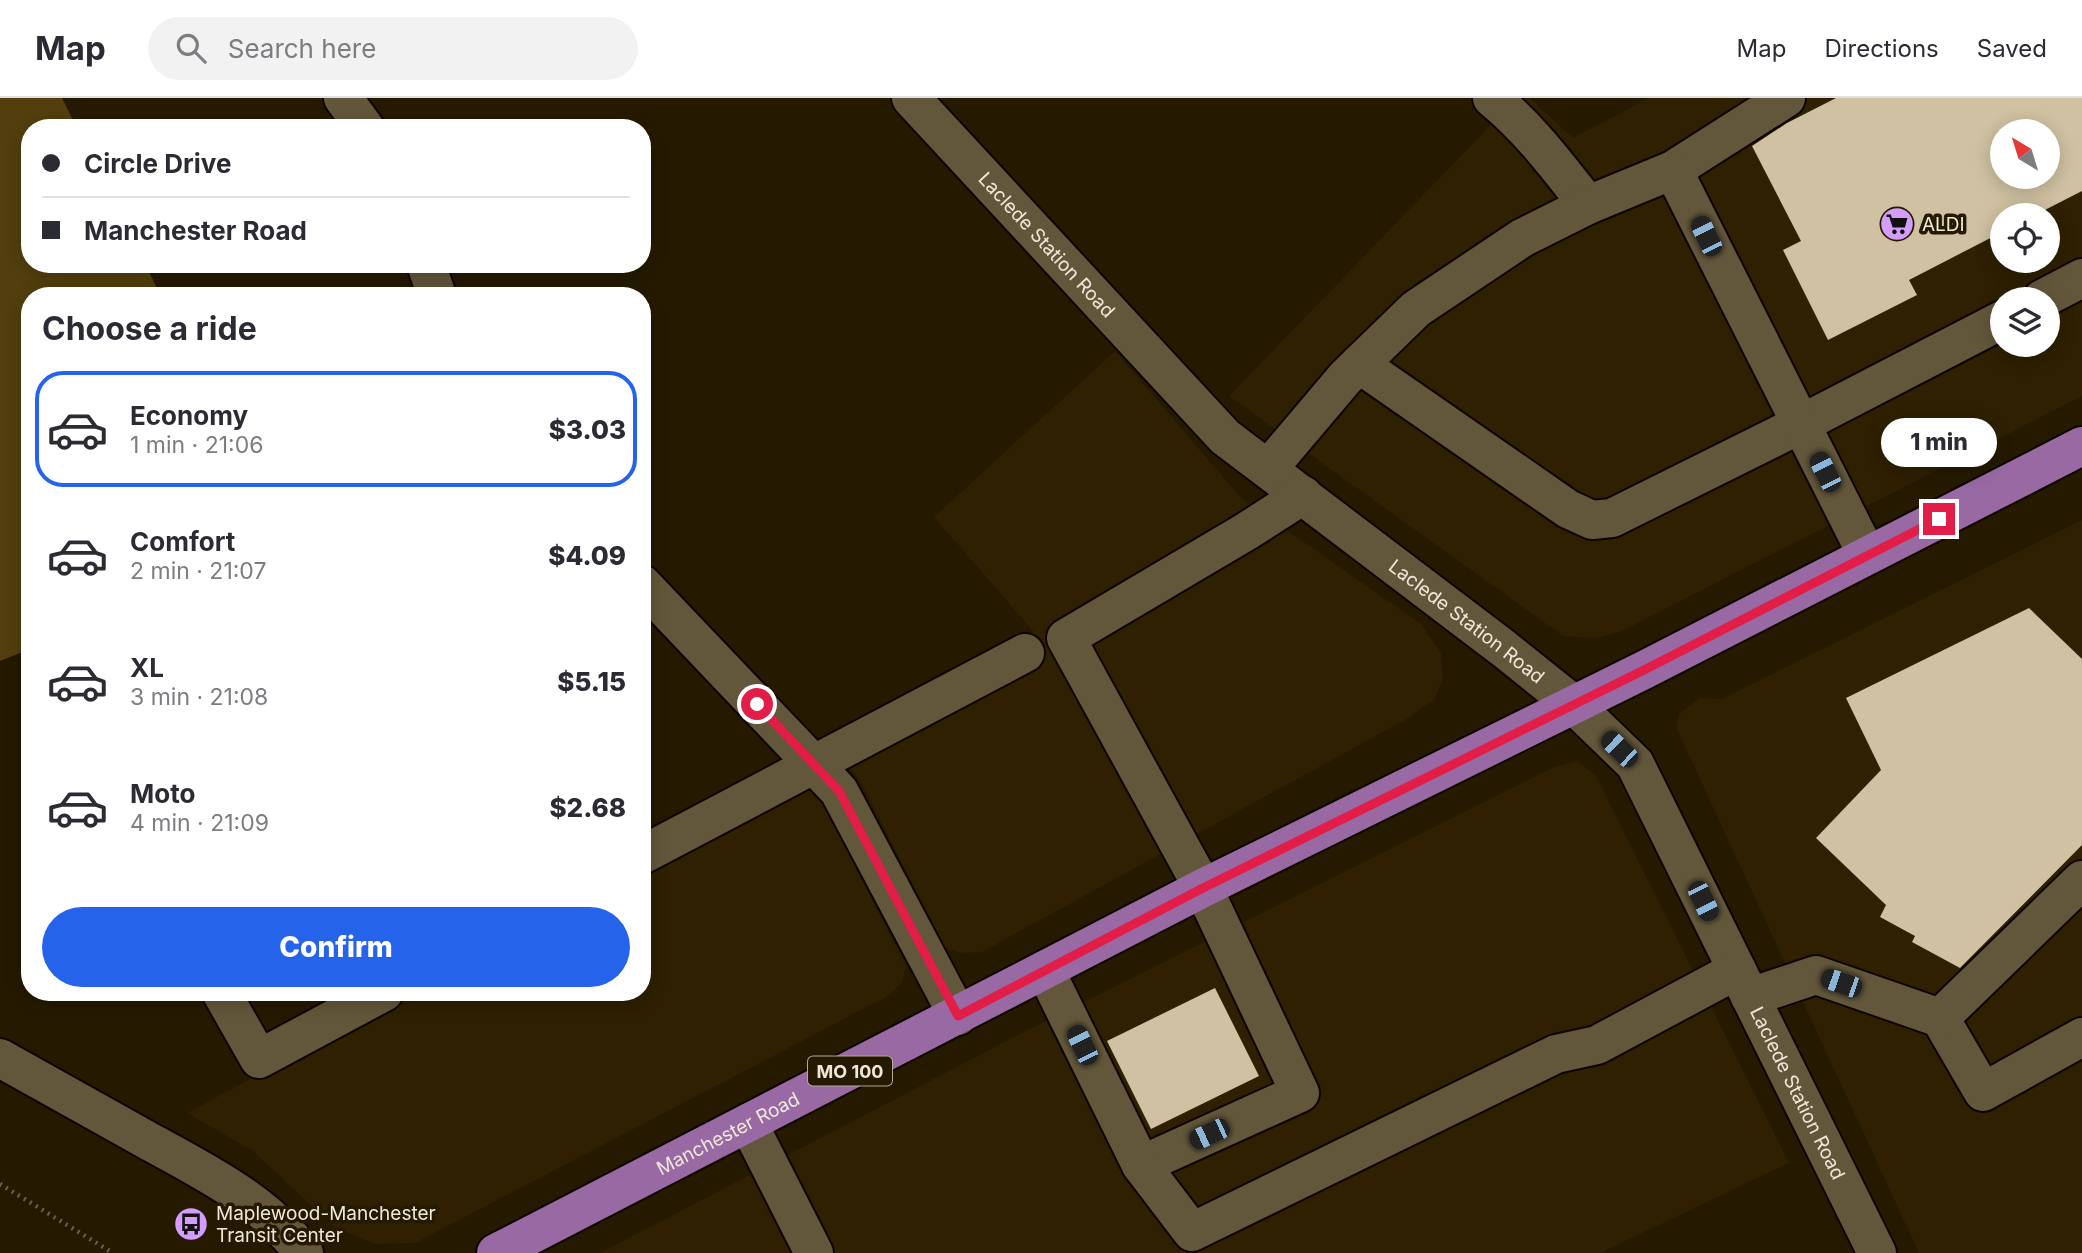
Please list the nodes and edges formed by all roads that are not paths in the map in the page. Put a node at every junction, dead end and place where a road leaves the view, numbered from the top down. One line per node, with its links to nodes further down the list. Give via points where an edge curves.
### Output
1 (343, 98): 5 (street)
2 (911, 98): 14 (street, Laclede Station Road, via 1225,437)
3 (1492, 98): 7 (street, via 1543,148)
4 (1786, 98): 6 (street)
5 (358, 119)
6 (1673, 170): 7 (street); 12 (street)
7 (1588, 205): 11 (street, via 1522,239 1416,309)
8 (2082, 278): 9 (street)
9 (2060, 290)
10 (1990, 326): 12 (street)
11 (1359, 364): 12 (street, via 1568,509 1592,520 1612,518); 14 (street)
12 (1801, 424): 16 (street)
13 (2082, 446): 16 (main road, Manchester Road / MO 100)
14 (1268, 469): 15 (street, Laclede Station Road)
15 (1303, 495): 19 (street, Laclede Station Road); 23 (street, via 1066,638)
16 (1867, 555): 19 (main road, Manchester Road / MO 100)
17 (651, 593): 20 (street)
18 (1025, 653): 20 (street)
19 (1573, 704): 23 (main road, Manchester Road / MO 100); 25 (street, Laclede Station Road, via 1635,764)
20 (814, 764): 21 (street); 28 (street, via 839,791)
21 (651, 850)
22 (2082, 880): 29 (street)
23 (1203, 888): 24 (main road, Manchester Road / MO 100); 33 (street, via 1300,1093)
24 (1045, 970): 28 (main road, Manchester Road / MO 100); 33 (street)
25 (1744, 983): 29 (street, via 1816,975); 33 (street, via 1597,1045 1556,1054 1192,1231); 37 (street, Laclede Station Road)
26 (226, 1001): 27 (street, via 259,1059)
27 (367, 1001)
28 (958, 1016): 32 (main road, Manchester Road / MO 100)
29 (1940, 1018): 30 (street, via 1983,1093)
30 (2082, 1037)
31 (0, 1058): 34 (street, via 220,1181 259,1207)
32 (748, 1123): 35 (main road, Manchester Road / MO 100); 36 (street)
33 (1141, 1165)
34 (304, 1253)
35 (496, 1253)
36 (814, 1253)
37 (1877, 1253)

